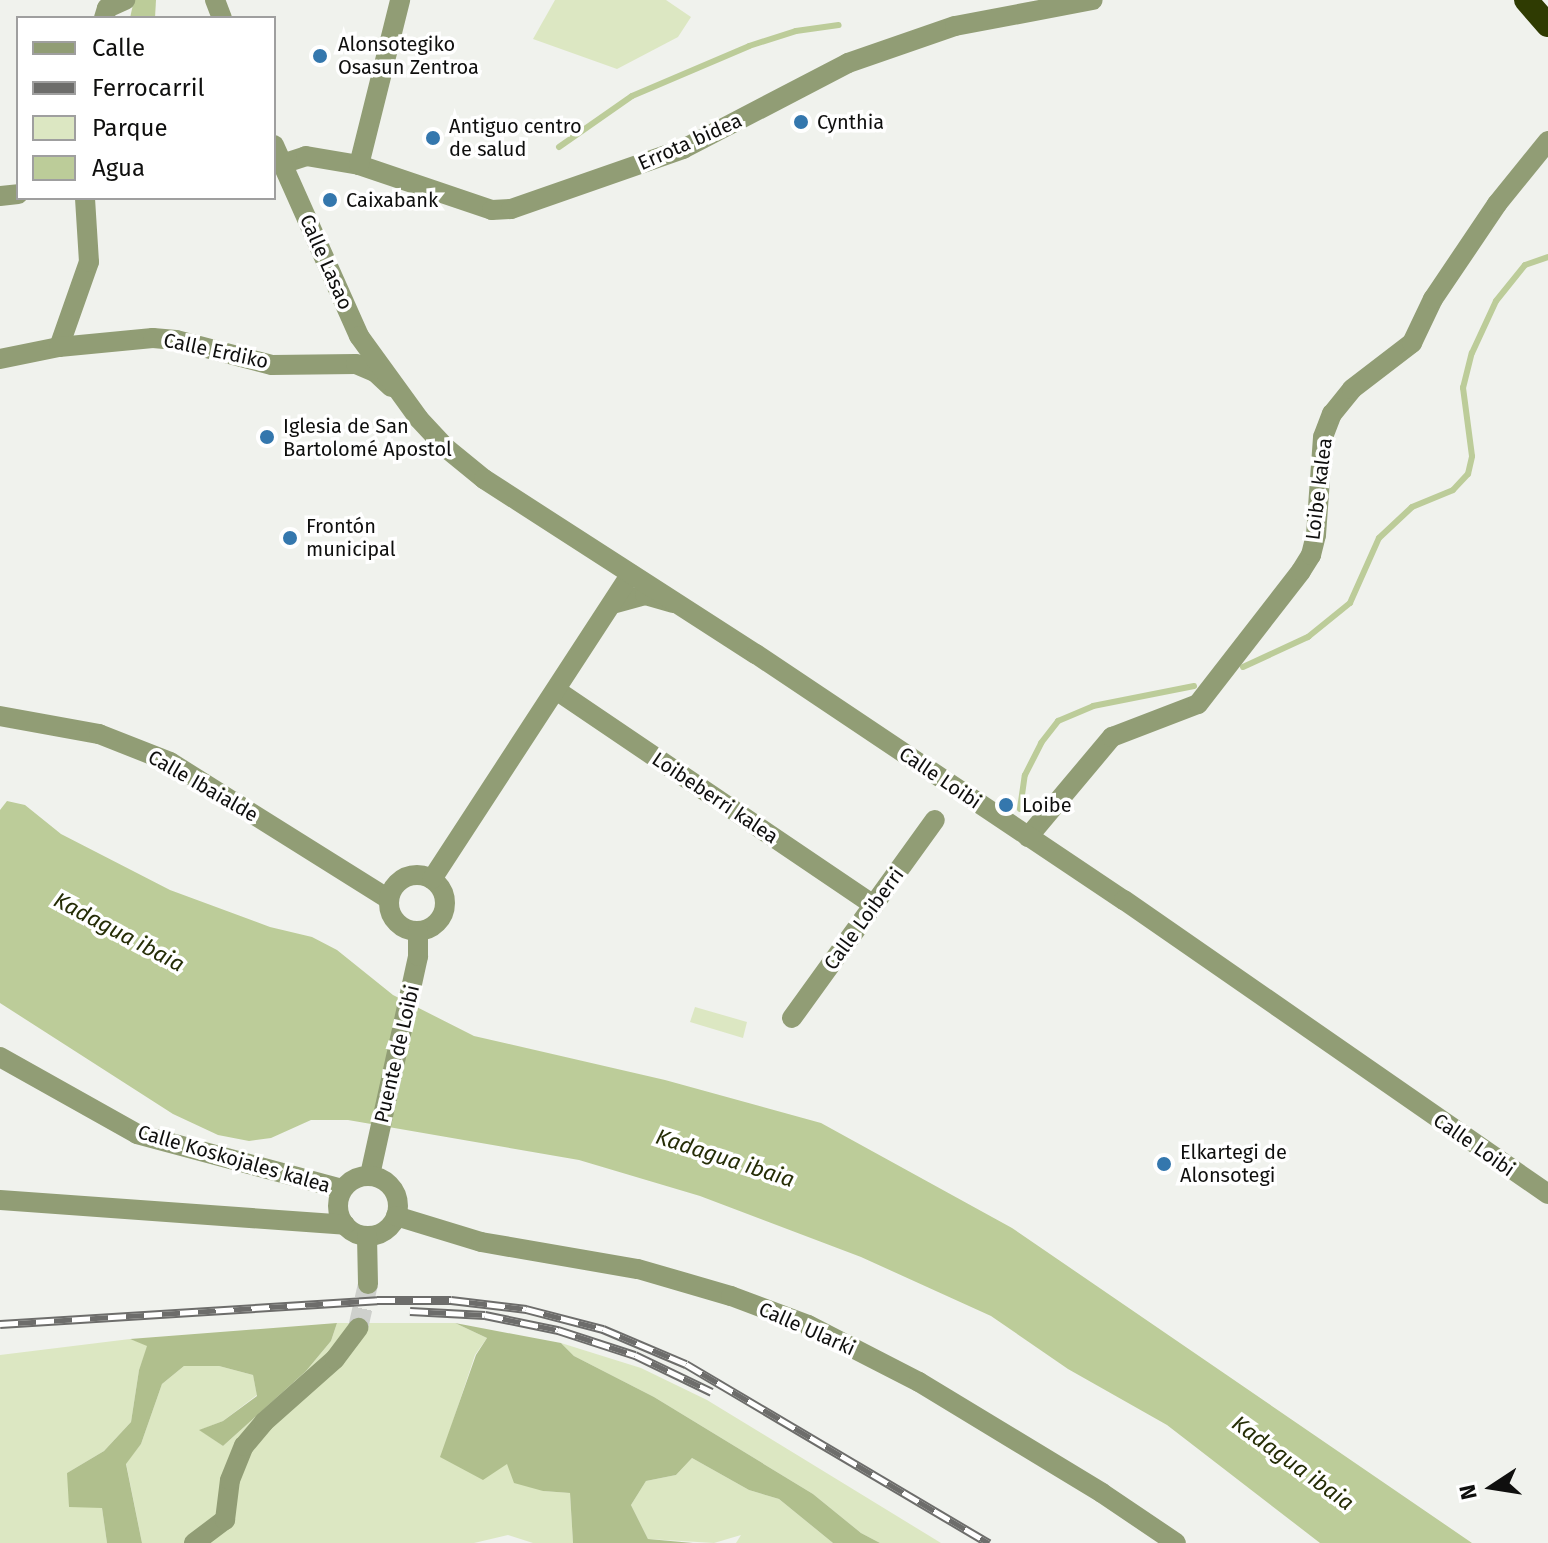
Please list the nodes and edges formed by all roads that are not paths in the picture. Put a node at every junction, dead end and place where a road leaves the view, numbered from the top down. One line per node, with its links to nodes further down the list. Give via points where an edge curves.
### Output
1 (400, 0): 7 (street)
2 (1093, 0): 7 (street, Errota bidea, via 955,26 877,52 683,149 511,209 492,210)
3 (1526, 0): 4 (highway)
4 (1548, 25)
5 (1548, 141): 21 (street, Loibe kalea, via 1441,287 1412,343 1352,389 1332,414 1323,437 1316,535 1301,571 1198,704 1112,737)
6 (278, 154): 7 (street, Errota bidea); 9 (street, Calle Lasao)
7 (359, 165)
8 (85, 200): 10 (street, via 89,262)
9 (359, 336): 12 (street); 13 (street); 14 (street, Calle Loibi)
10 (59, 347): 11 (street, Calle Erdiko); 13 (street, Calle Erdiko, via 153,338 272,365)
11 (0, 359)
12 (356, 364): 13 (street, Calle Erdiko); 14 (street, via 375,372)
13 (330, 366): 14 (street, via 362,375)
14 (399, 396): 15 (street, Calle Loibi, via 446,448 484,479)
15 (631, 574): 16 (street); 17 (street, Calle Loibi)
16 (612, 604): 17 (street, via 645,595); 18 (street)
17 (676, 604): 21 (street, Calle Loibi)
18 (556, 690): 22 (street); 24 (street, Loibeberri kalea)
19 (0, 716): 23 (street, Calle Ibaialde, via 99,734 170,762)
20 (935, 820): 24 (street, Calle Loiberri)
21 (1028, 837): 30 (street, Calle Loibi)
22 (432, 879): 23 (street, via 406,876); 25 (street, via 442,890 445,908 437,923)
23 (388, 899): 25 (street, via 396,922)
24 (874, 905): 26 (street, Calle Loiberri)
25 (418, 931): 28 (street, Puente de Loibi, via 418,956)
26 (792, 1018)
27 (1, 1060): 29 (street, Calle Koskojales kalea, via 137,1134)
28 (370, 1175): 29 (street); 32 (street, via 394,1191)
29 (342, 1189): 33 (street, via 338,1211)
30 (1548, 1194)
31 (0, 1200): 33 (street, Calle Koskojales kalea)
32 (396, 1216): 34 (street, via 382,1232); 38 (street, Calle Ularki, via 481,1242 638,1269 808,1325 919,1382)
33 (345, 1225): 34 (street)
34 (367, 1236): 35 (street)
35 (368, 1284)
36 (358, 1328): 37 (street, via 335,1359 244,1446 230,1480 225,1520)
37 (194, 1543)
38 (1176, 1543)

